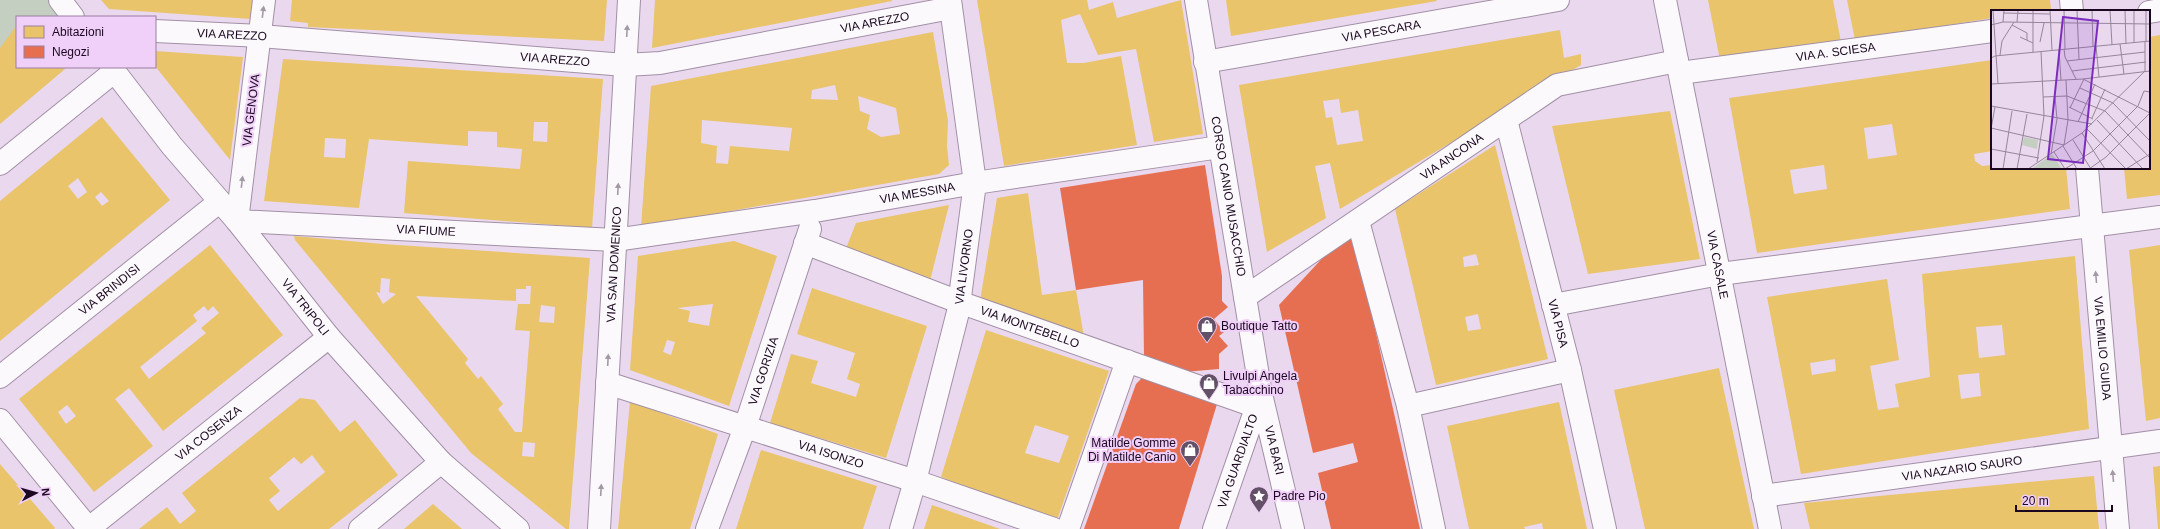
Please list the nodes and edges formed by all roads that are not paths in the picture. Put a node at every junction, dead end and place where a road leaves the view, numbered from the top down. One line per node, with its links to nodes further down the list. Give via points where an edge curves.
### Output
1 (60, 0): 12 (street)
2 (264, 0): 15 (street, VIA GENOVA, one-way to 2)
3 (629, 0): 17 (street, VIA SAN DOMENICO, one-way to 3)
4 (1196, 0): 16 (street, CORSO CANIO MUSACCHIO)
5 (1558, 0): 16 (street, VIA PESCARA)
6 (1665, 0): 18 (street, VIA CASALE)
7 (2071, 0): 9 (street)
8 (950, 4): 17 (street, VIA AREZZO, via 660,63); 24 (street, VIA LIVORNO)
9 (2072, 10)
10 (2160, 10): 11 (street)
11 (2150, 12)
12 (72, 16)
13 (156, 31): 15 (street, VIA AREZZO)
14 (1991, 32): 18 (street, VIA A. SCIESA)
15 (260, 36): 17 (street, VIA AREZZO); 28 (street, VIA GENOVA, one-way to 15)
16 (1205, 62): 21 (street, CORSO CANIO MUSACCHIO)
17 (625, 65): 31 (street, VIA SAN DOMENICO, one-way to 17)
18 (1679, 67): 20 (street, VIA ANCONA, via 1558,85); 33 (street, VIA CASALE)
19 (113, 69): 22 (street); 25 (street, VIA TRIPOLI)
20 (1506, 120): 29 (street, VIA ANCONA); 36 (street, VIA PISA)
21 (1220, 147): 24 (street, VIA MESSINA); 34 (street, CORSO CANIO MUSACCHIO)
22 (0, 164)
23 (2087, 169): 30 (street, VIA EMILIO GUIDA)
24 (975, 183): 26 (street, VIA MESSINA); 35 (street, VIA LIVORNO)
25 (219, 202): 28 (street, VIA TRIPOLI); 40 (street, VIA BRINDISI)
26 (816, 211): 31 (street, VIA MESSINA); 32 (street, VIA GORIZIA)
27 (2160, 217): 30 (street)
28 (237, 221): 31 (street, VIA FIUME); 37 (street, VIA TRIPOLI)
29 (1358, 221): 34 (street, VIA ANCONA); 43 (street)
30 (2092, 226): 33 (street); 47 (street, VIA EMILIO GUIDA, one-way to 30)
31 (615, 240): 41 (street, VIA SAN DOMENICO, one-way to 31)
32 (805, 243): 35 (street, VIA MONTEBELLO); 45 (street, VIA GORIZIA)
33 (1720, 274): 36 (street); 50 (street, VIA CASALE)
34 (1245, 297): 42 (street, CORSO CANIO MUSACCHIO)
35 (959, 302): 38 (street, VIA MONTEBELLO); 49 (street, VIA LIVORNO)
36 (1553, 305): 39 (street, VIA PISA)
37 (329, 337): 48 (street, VIA TRIPOLI); 51 (street, VIA COSENZA)
38 (1127, 361): 42 (street, VIA MONTEBELLO); 58 (street)
39 (1570, 370): 43 (street); 62 (street, VIA PISA)
40 (0, 377)
41 (607, 383): 45 (street, VIA ISONZO); 54 (street, VIA SAN DOMENICO, one-way to 41)
42 (1259, 400): 59 (street, VIA GUARDIALTO); 60 (street, VIA BARI)
43 (1408, 406): 61 (street)
44 (0, 420): 51 (street)
45 (745, 428): 49 (street, VIA ISONZO); 55 (street, VIA GORIZIA)
46 (2160, 441): 47 (street, VIA NAZARIO SAURO)
47 (2110, 449): 50 (street, VIA NAZARIO SAURO); 64 (street, VIA EMILIO GUIDA, one-way to 47)
48 (441, 462): 52 (street); 53 (street, VIA TRIPOLI)
49 (915, 481): 56 (street, VIA LIVORNO); 57 (street, VIA ISONZO)
50 (1764, 496): 63 (street, VIA CASALE)
51 (89, 529)
52 (360, 529)
53 (518, 529)
54 (599, 529)
55 (707, 529)
56 (901, 529)
57 (1054, 529)
58 (1068, 529)
59 (1214, 529)
60 (1293, 529)
61 (1434, 529)
62 (1605, 529)
63 (1770, 529)
64 (2118, 529)

